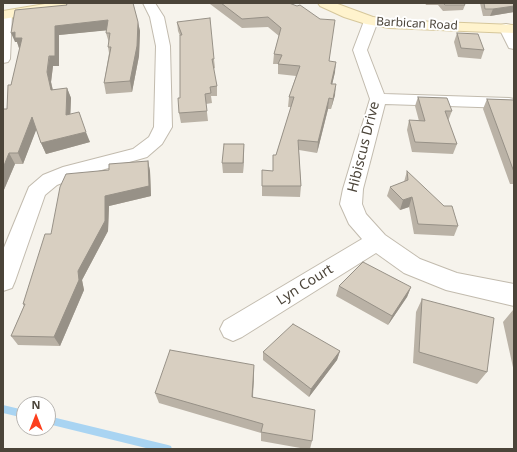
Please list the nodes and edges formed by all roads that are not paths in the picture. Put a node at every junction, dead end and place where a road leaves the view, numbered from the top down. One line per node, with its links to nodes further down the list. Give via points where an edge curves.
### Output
1 (41, 3): 6 (main road)
2 (73, 3): 6 (main road)
3 (149, 3): 14 (street, via 157,17 163,46 163,127 156,140 140,153 70,172 50,180 36,192)
4 (324, 3): 7 (main road, Barbican Road)
5 (346, 3): 8 (main road, Barbican Road, via 373,13)
6 (4, 13): 10 (street)
7 (371, 21): 8 (main road, Barbican Road, via 390,24); 11 (street, Hibiscus Drive, via 360,50)
8 (511, 26): 9 (street)
9 (514, 45)
10 (3, 59)
11 (378, 99): 12 (street); 13 (street, Hibiscus Drive, via 351,204 357,218)
12 (509, 103)
13 (376, 240): 15 (street, Hibiscus Drive, via 412,266 455,283); 16 (street, Lyn Court)
14 (3, 281)
15 (514, 295)
16 (233, 329)

